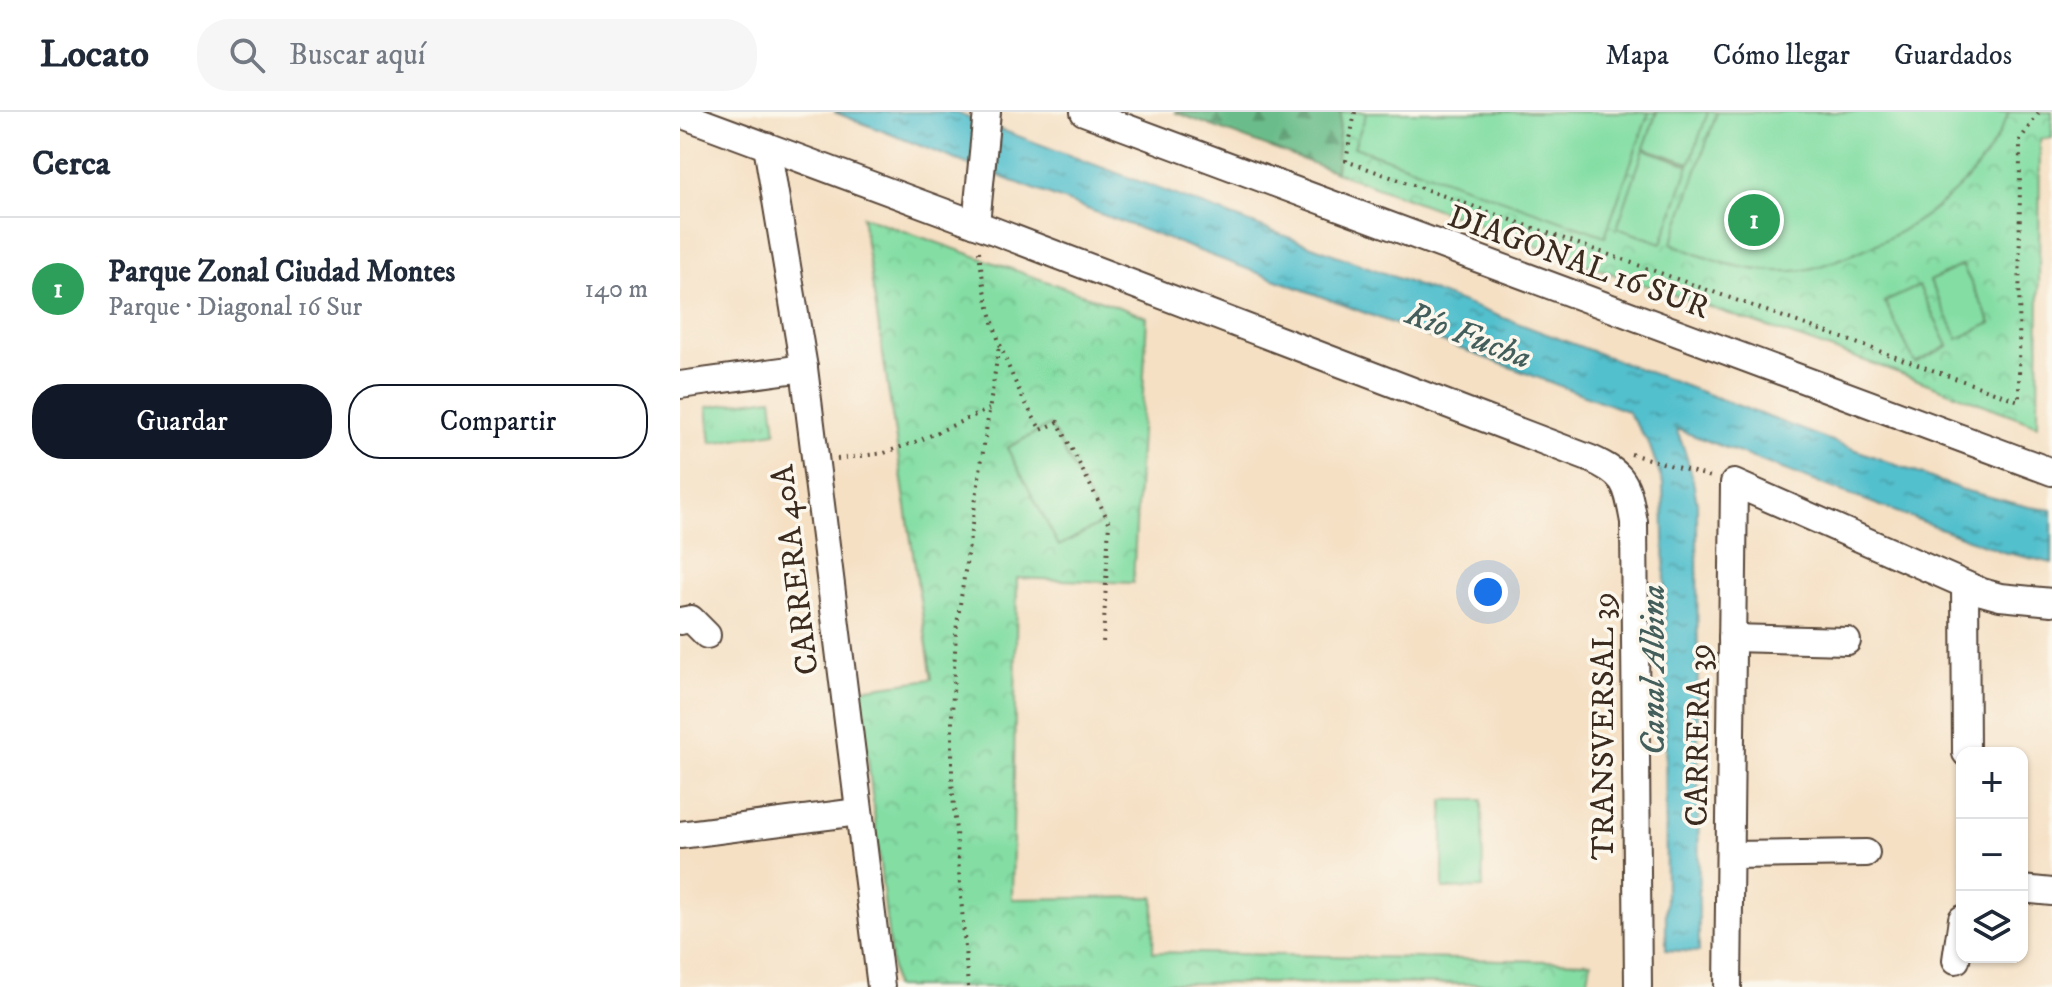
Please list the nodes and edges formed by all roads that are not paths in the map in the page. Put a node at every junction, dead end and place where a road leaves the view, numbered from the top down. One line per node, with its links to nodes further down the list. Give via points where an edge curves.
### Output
1 (987, 112): 5 (street)
2 (1084, 112): 8 (street, DIAGONAL 16 SUR)
3 (680, 114): 4 (street)
4 (767, 146): 5 (street); 6 (street, CARRERA 40A)
5 (976, 224): 23 (street, TRANSVERSAL 39, via 1591,459 1617,460 1634,522)
6 (804, 368): 7 (street); 16 (street, CARRERA 40A)
7 (680, 385)
8 (2052, 472)
9 (1965, 585): 10 (street, via 2000,597); 13 (street, CARRERA 39, via 1734,483); 15 (street)
10 (2052, 602)
11 (680, 621): 12 (street, via 691,619)
12 (707, 635)
13 (1732, 638): 14 (street); 19 (street, CARRERA 39)
14 (1847, 641)
15 (1966, 747)
16 (858, 812): 17 (street); 22 (street, CARRERA 40A)
17 (680, 835)
18 (1866, 853): 19 (street)
19 (1730, 855): 24 (street, CARRERA 39)
20 (2028, 890): 21 (street)
21 (2052, 892)
22 (881, 987)
23 (1638, 987)
24 (1728, 987)

